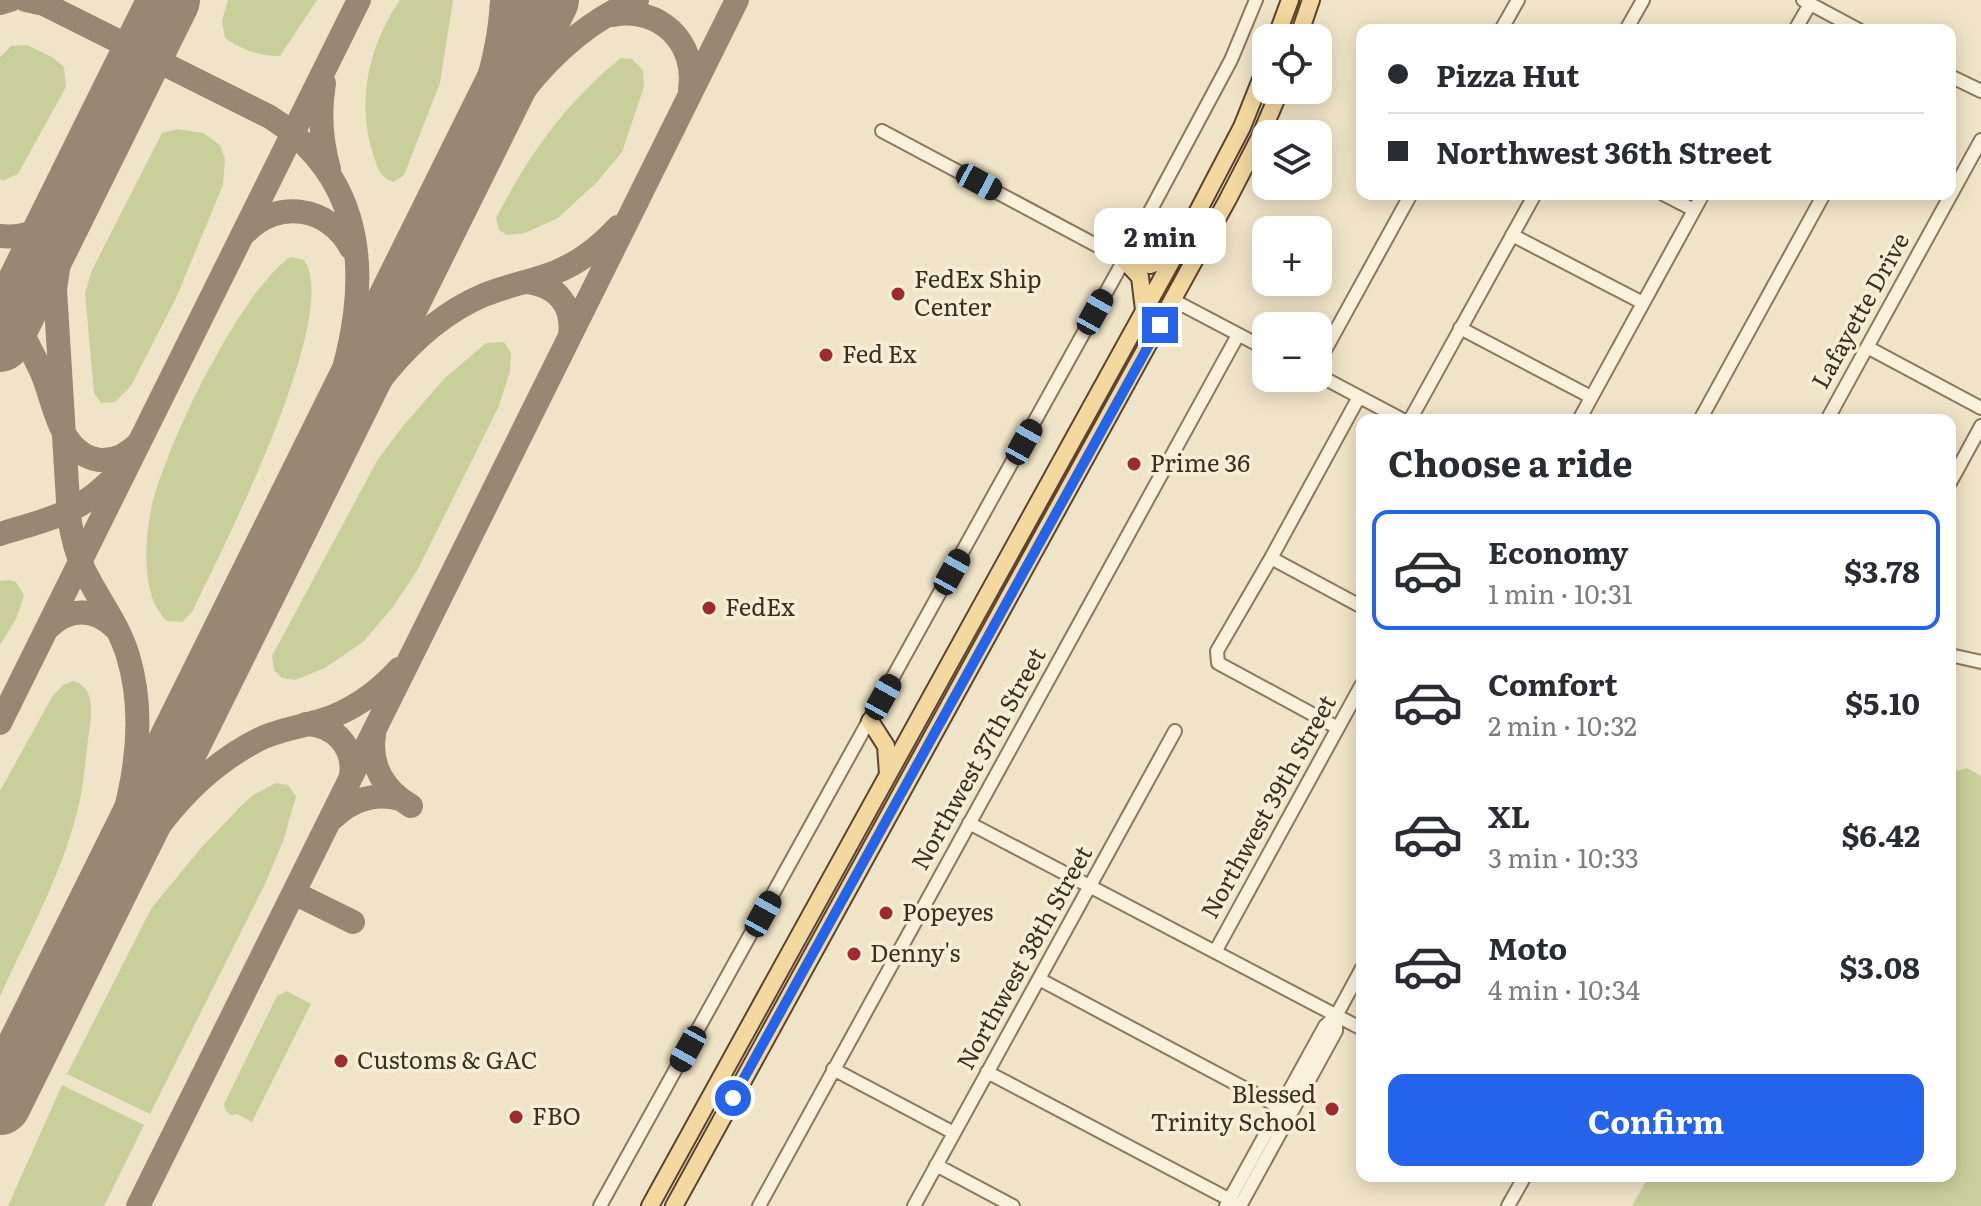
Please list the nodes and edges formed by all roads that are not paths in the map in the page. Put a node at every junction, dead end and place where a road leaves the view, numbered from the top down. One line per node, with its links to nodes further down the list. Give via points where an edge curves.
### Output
1 (1256, 0): 29 (street, via 1224,73)
2 (1290, 0): 7 (main road)
3 (1311, 0): 8 (main road)
4 (1518, 0): 9 (street)
5 (1643, 0): 10 (street)
6 (1806, 2): 11 (street); 12 (street)
7 (1281, 24)
8 (1303, 24)
9 (1504, 24)
10 (1629, 24)
11 (1797, 24)
12 (1848, 24)
13 (1956, 79): 14 (street)
14 (1981, 91)
15 (1252, 102): 28 (main road)
16 (1274, 104): 30 (main road)
17 (882, 131): 29 (street)
18 (1981, 140): 19 (street, Lafayette Drive)
19 (1956, 185)
20 (1408, 200): 35 (street)
21 (1532, 200): 27 (street)
22 (1675, 200): 26 (street)
23 (1700, 200): 26 (street)
24 (1821, 200): 45 (street)
25 (1948, 200): 37 (street, Lafayette Drive)
26 (1694, 210): 31 (street)
27 (1512, 235): 31 (street); 33 (street)
28 (1175, 255): 29 (main road, via 1150,265); 32 (main road)
29 (1124, 260): 32 (main road, via 1140,277); 59 (street)
30 (1173, 300): 34 (street); 50 (main road)
31 (1643, 303): 40 (street)
32 (1144, 310): 49 (main road)
33 (1460, 328): 40 (street); 43 (street)
34 (1238, 335): 36 (street); 64 (street, Northwest 37th Street)
35 (1332, 338)
36 (1252, 342)
37 (1867, 347): 41 (street); 46 (street, Lafayette Drive)
38 (1332, 383): 39 (street)
39 (1359, 397): 42 (street); 51 (street)
40 (1591, 397): 44 (street)
41 (1981, 408)
42 (1392, 414)
43 (1413, 414)
44 (1582, 414)
45 (1703, 414)
46 (1830, 414)
47 (1981, 426): 48 (street)
48 (1956, 472)
49 (1019, 537): 50 (main road); 58 (main road)
50 (1037, 546): 62 (main road)
51 (1271, 558): 52 (street); 60 (street, via 1217,651 1218,663)
52 (1356, 604)
53 (1956, 656): 54 (street)
54 (1981, 662)
55 (1356, 695): 56 (street, Northwest 39th Street)
56 (1349, 708): 57 (street); 60 (street, Northwest 39th Street)
57 (1356, 711)
58 (919, 718): 62 (main road); 63 (main road)
59 (870, 721): 63 (main road); 83 (street)
60 (1338, 728): 68 (street, Northwest 39th Street)
61 (1175, 731): 66 (street, Northwest 38th Street)
62 (925, 749): 63 (main road); 67 (main road)
63 (892, 768): 65 (main road)
64 (969, 823): 66 (street); 76 (street, Northwest 37th Street)
65 (833, 874): 67 (main road); 69 (main road)
66 (1090, 886): 68 (street); 70 (street, Northwest 38th Street)
67 (839, 907): 74 (main road)
68 (1215, 952): 72 (street)
69 (790, 953): 74 (main road, via 792,967 772,1003); 75 (main road)
70 (1039, 979): 77 (street, Northwest 38th Street); 78 (street)
71 (1356, 979): 72 (street)
72 (1336, 1016): 73 (street); 78 (street, via 1325,1026)
73 (1356, 1026)
74 (767, 1035): 75 (main road, via 755,1032); 85 (main road)
75 (743, 1039): 84 (main road)
76 (833, 1069): 79 (street); 86 (street, Northwest 37th Street)
77 (987, 1072): 79 (street, Northwest 38th Street); 82 (street)
78 (1286, 1110): 82 (street)
79 (954, 1133): 80 (street, Northwest 38th Street)
80 (936, 1165): 87 (street, Northwest 38th Street); 88 (street)
81 (1522, 1182): 89 (street)
82 (1234, 1204)
83 (600, 1206)
84 (650, 1206)
85 (674, 1206)
86 (759, 1206)
87 (914, 1206)
88 (1013, 1206)
89 (1508, 1206)

